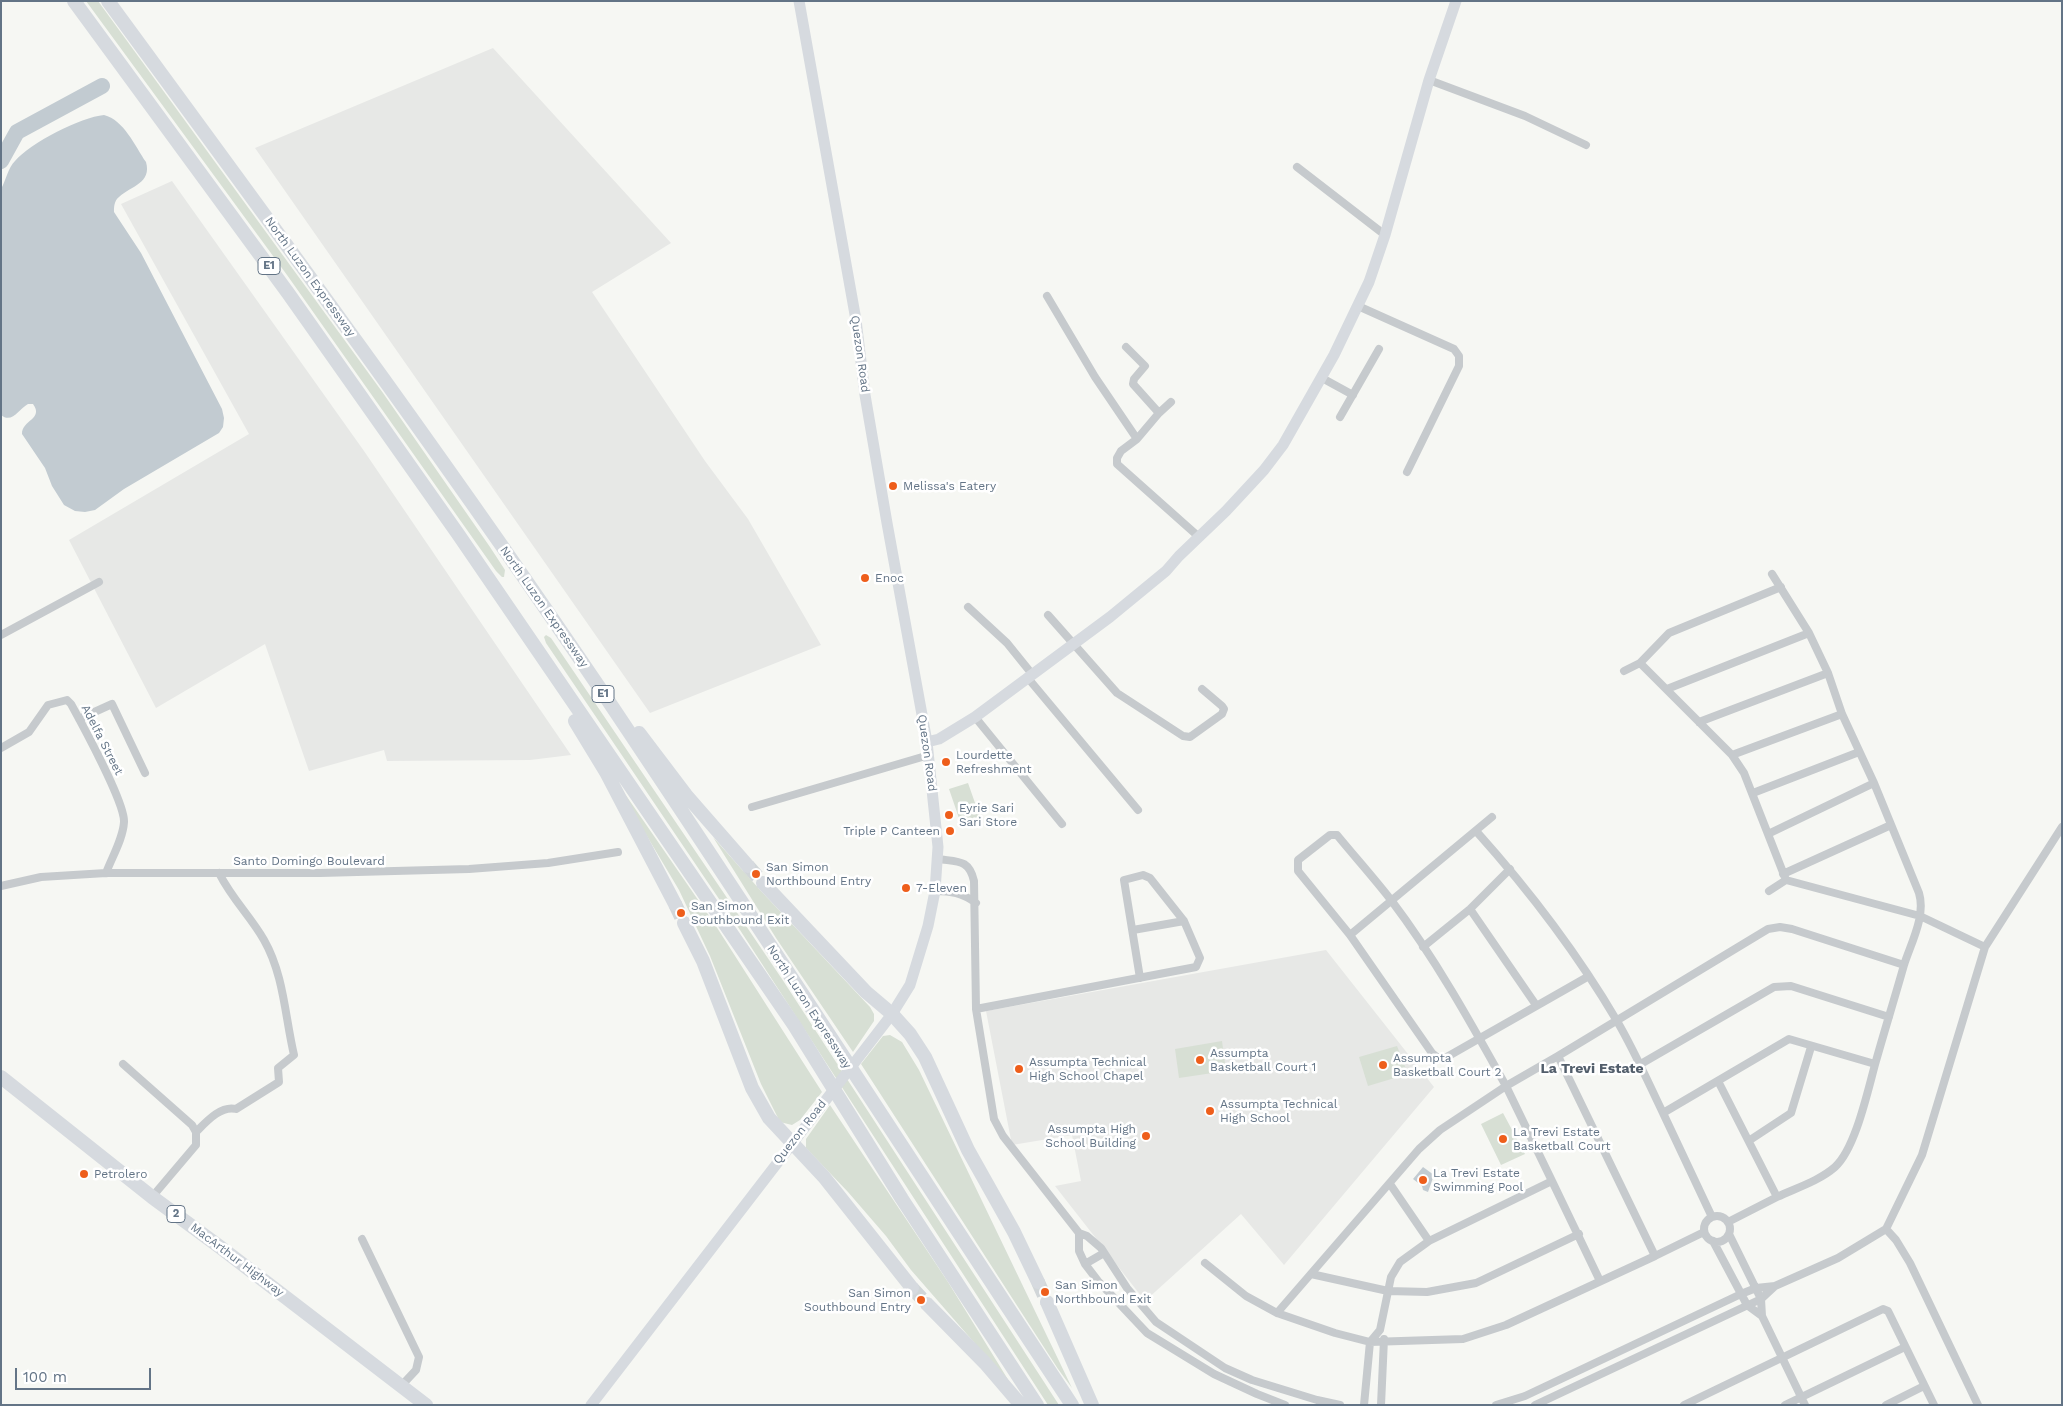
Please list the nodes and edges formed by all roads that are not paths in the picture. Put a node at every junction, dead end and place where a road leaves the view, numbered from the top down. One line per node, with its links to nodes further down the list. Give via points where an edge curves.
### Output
1 (74, 1): 20 (highway, North Luzon Expressway / E1, via 288,293)
2 (108, 1): 35 (highway, North Luzon Expressway / E1, via 478,512)
3 (798, 1): 41 (main road, Quezon Road)
4 (1456, 1): 5 (main road)
5 (1429, 80): 6 (street, via 1525,116); 8 (main road)
6 (1586, 145)
7 (1297, 167): 8 (street)
8 (1386, 235): 10 (main road)
9 (1048, 296): 18 (street, via 1095,377)
10 (1358, 306): 13 (main road); 19 (street, via 1440,342 1454,349 1459,356 1459,366)
11 (1126, 347): 16 (street, via 1145,366 1133,384)
12 (1379, 349): 14 (street)
13 (1322, 378): 14 (street); 21 (main road, via 1283,445)
14 (1353, 395): 17 (street)
15 (1171, 402): 16 (street)
16 (1160, 413): 18 (street)
17 (1340, 417)
18 (1137, 439): 21 (street, via 1121,451 1117,464)
19 (1407, 472)
20 (458, 534): 70 (highway, via 471,563 588,742); 146 (highway, North Luzon Expressway / E1, via 794,1025 902,1199)
21 (1199, 537): 29 (main road, via 1166,571)
22 (1772, 574): 24 (street)
23 (99, 582): 28 (street)
24 (1781, 587): 27 (street); 30 (street, via 1669,633)
25 (968, 607): 33 (street, via 1008,643)
26 (1048, 614): 29 (street)
27 (1809, 633): 32 (street); 36 (street)
28 (1, 636)
29 (1073, 644): 33 (main road); 34 (street, via 1117,693 1184,736 1190,737 1224,710)
30 (1640, 663): 31 (street); 36 (street)
31 (1624, 671)
32 (1828, 673): 37 (street); 40 (street)
33 (1029, 675): 38 (main road); 50 (street)
34 (1202, 688)
35 (601, 690): 59 (highway, via 619,706 686,795); 147 (highway, North Luzon Expressway / E1)
36 (1667, 690): 40 (street)
37 (1842, 714): 43 (street); 45 (street)
38 (975, 717): 41 (main road, via 939,739); 52 (street)
39 (79, 719): 42 (street, Adelfa Street, via 71,704 66,700 60,701 45,708 29,732); 46 (street, via 112,704); 61 (street, Adelfa Street, via 117,796 124,820)
40 (1699, 722): 45 (street)
41 (927, 742): 44 (main road, Quezon Road)
42 (1, 748)
43 (1858, 752): 47 (street); 48 (street)
44 (929, 755): 49 (street); 58 (main road, Quezon Road)
45 (1732, 755): 48 (street)
46 (145, 773)
47 (1874, 783): 53 (street); 56 (street)
48 (1753, 793): 56 (street)
49 (752, 807)
50 (1138, 810)
51 (1492, 817): 55 (street)
52 (1062, 824)
53 (1891, 825): 63 (street); 72 (street, via 1919,893)
54 (2062, 827): 78 (street)
55 (1476, 831): 60 (street); 68 (street)
56 (1768, 834): 63 (street)
57 (618, 852): 62 (street, Santo Domingo Boulevard, via 548,862 433,870)
58 (938, 859): 66 (main road, Quezon Road); 69 (street, via 969,866)
59 (748, 866)
60 (1510, 869): 71 (street); 80 (street)
61 (106, 872): 62 (street, Santo Domingo Boulevard); 65 (street, Santo Domingo Boulevard, via 41,877)
62 (220, 873): 97 (street, via 236,902 264,940 282,985 294,1055 278,1068 279,1082 236,1109 223,1110)
63 (1785, 877): 67 (street); 72 (street)
64 (763, 883): 84 (highway, via 866,992)
65 (1, 886)
66 (935, 891): 69 (street, via 953,891); 84 (main road, Quezon Road, via 910,985)
67 (1769, 891)
68 (1391, 900): 76 (street); 76 (street, via 1337,836 1330,835 1298,860 1298,871); 77 (street)
69 (976, 903): 83 (street)
70 (675, 904)
71 (1470, 909): 77 (street); 82 (street)
72 (1920, 916): 78 (street); 79 (street)
73 (1184, 921): 75 (street); 75 (street, via 1150,878 1143,875 1124,880); 81 (street, via 1200,958 1196,967)
74 (684, 924): 99 (highway, via 703,961 752,1088 769,1118)
75 (1133, 930): 81 (street)
76 (1350, 935): 87 (street, via 1432,1053 1446,1058)
77 (1423, 947): 87 (street)
78 (1984, 947): 106 (street, via 1922,1155)
79 (1904, 965): 85 (street); 86 (street, via 1792,929 1768,929)
80 (1589, 976): 82 (street); 86 (street)
81 (1140, 978): 83 (street)
82 (1536, 1005): 87 (street)
83 (976, 1009): 108 (street, via 994,1118 1003,1136)
84 (892, 1014): 99 (main road, Quezon Road); 120 (highway, via 925,1056 968,1150)
85 (1889, 1016): 91 (street); 92 (street, via 1783,985 1774,987)
86 (1617, 1022): 89 (street); 92 (street)
87 (1479, 1037): 95 (street)
88 (1811, 1047): 91 (street); 94 (street, via 1795,1040 1785,1040); 98 (street, via 1791,1114)
89 (1558, 1056): 95 (street); 115 (street)
90 (123, 1064): 97 (street)
91 (1875, 1064): 103 (street, via 1864,1105 1844,1157 1824,1175)
92 (1639, 1065): 96 (street)
93 (1, 1077): 102 (highway, MacArthur Highway / 2)
94 (1718, 1081): 96 (street); 98 (street)
95 (1506, 1086): 100 (street); 101 (street, via 1440,1130 1419,1149)
96 (1663, 1113): 104 (street)
97 (196, 1132): 102 (street, via 196,1145)
98 (1750, 1140): 103 (street)
99 (792, 1142): 122 (highway); 144 (main road, Quezon Road)
100 (1552, 1180): 109 (street); 112 (street)
101 (1390, 1184): 112 (street); 118 (street)
102 (152, 1197): 139 (highway, MacArthur Highway / 2)
103 (1777, 1197): 105 (street)
104 (1712, 1217): 105 (street, via 1718,1216); 107 (street, via 1707,1220)
105 (1728, 1222): 110 (street)
106 (1886, 1230): 121 (street, via 1838,1258); 159 (street, via 1910,1264)
107 (1704, 1232): 113 (street); 115 (street)
108 (1079, 1233): 114 (street, via 1095,1242); 117 (street, via 1079,1251)
109 (1579, 1234): 119 (street); 125 (street, via 1476,1283 1427,1292)
110 (1729, 1234): 113 (street, via 1719,1242); 124 (street)
111 (362, 1239): 139 (street, via 419,1357 416,1370)
112 (1429, 1241): 125 (street, via 1400,1262 1391,1277)
113 (1712, 1241): 126 (street)
114 (1104, 1253): 117 (street); 123 (street)
115 (1655, 1256): 119 (street)
116 (1205, 1263): 132 (street, via 1246,1296)
117 (1085, 1264): 128 (street)
118 (1311, 1274): 125 (street); 132 (street)
119 (1600, 1281): 136 (street, via 1482,1334 1463,1339)
120 (1038, 1282)
121 (1775, 1286): 124 (street); 127 (street)
122 (912, 1288)
123 (1127, 1288): 128 (street); 150 (street, via 1156,1322 1225,1368)
124 (1756, 1288): 126 (street); 127 (street)
125 (1388, 1291): 134 (street)
126 (1742, 1294): 131 (street); 141 (street)
127 (1761, 1299): 131 (street); 133 (street)
128 (1115, 1300): 149 (street, via 1147,1333 1182,1355 1223,1378)
129 (1047, 1302): 148 (highway)
130 (927, 1304): 145 (highway, via 985,1362)
131 (1747, 1305): 133 (street); 154 (street)
132 (1277, 1313): 135 (street)
133 (1762, 1316): 138 (street)
134 (1380, 1330): 135 (street); 136 (street)
135 (1370, 1342): 136 (street); 151 (street)
136 (1385, 1343): 152 (street)
137 (1905, 1347): 138 (street, via 1888,1311 1883,1310); 140 (street); 142 (street)
138 (1782, 1357): 142 (street); 155 (street)
139 (402, 1385): 143 (highway, MacArthur Highway / 2)
140 (1924, 1386): 157 (street); 158 (street)
141 (1525, 1396): 153 (street); 154 (street)
142 (1803, 1401): 156 (street)
143 (426, 1405)
144 (592, 1405)
145 (1021, 1405)
146 (1037, 1405)
147 (1072, 1405)
148 (1092, 1405)
149 (1285, 1405)
150 (1340, 1405)
151 (1364, 1405)
152 (1381, 1405)
153 (1496, 1405)
154 (1533, 1405)
155 (1684, 1405)
156 (1785, 1405)
157 (1886, 1405)
158 (1934, 1405)
159 (1978, 1405)

